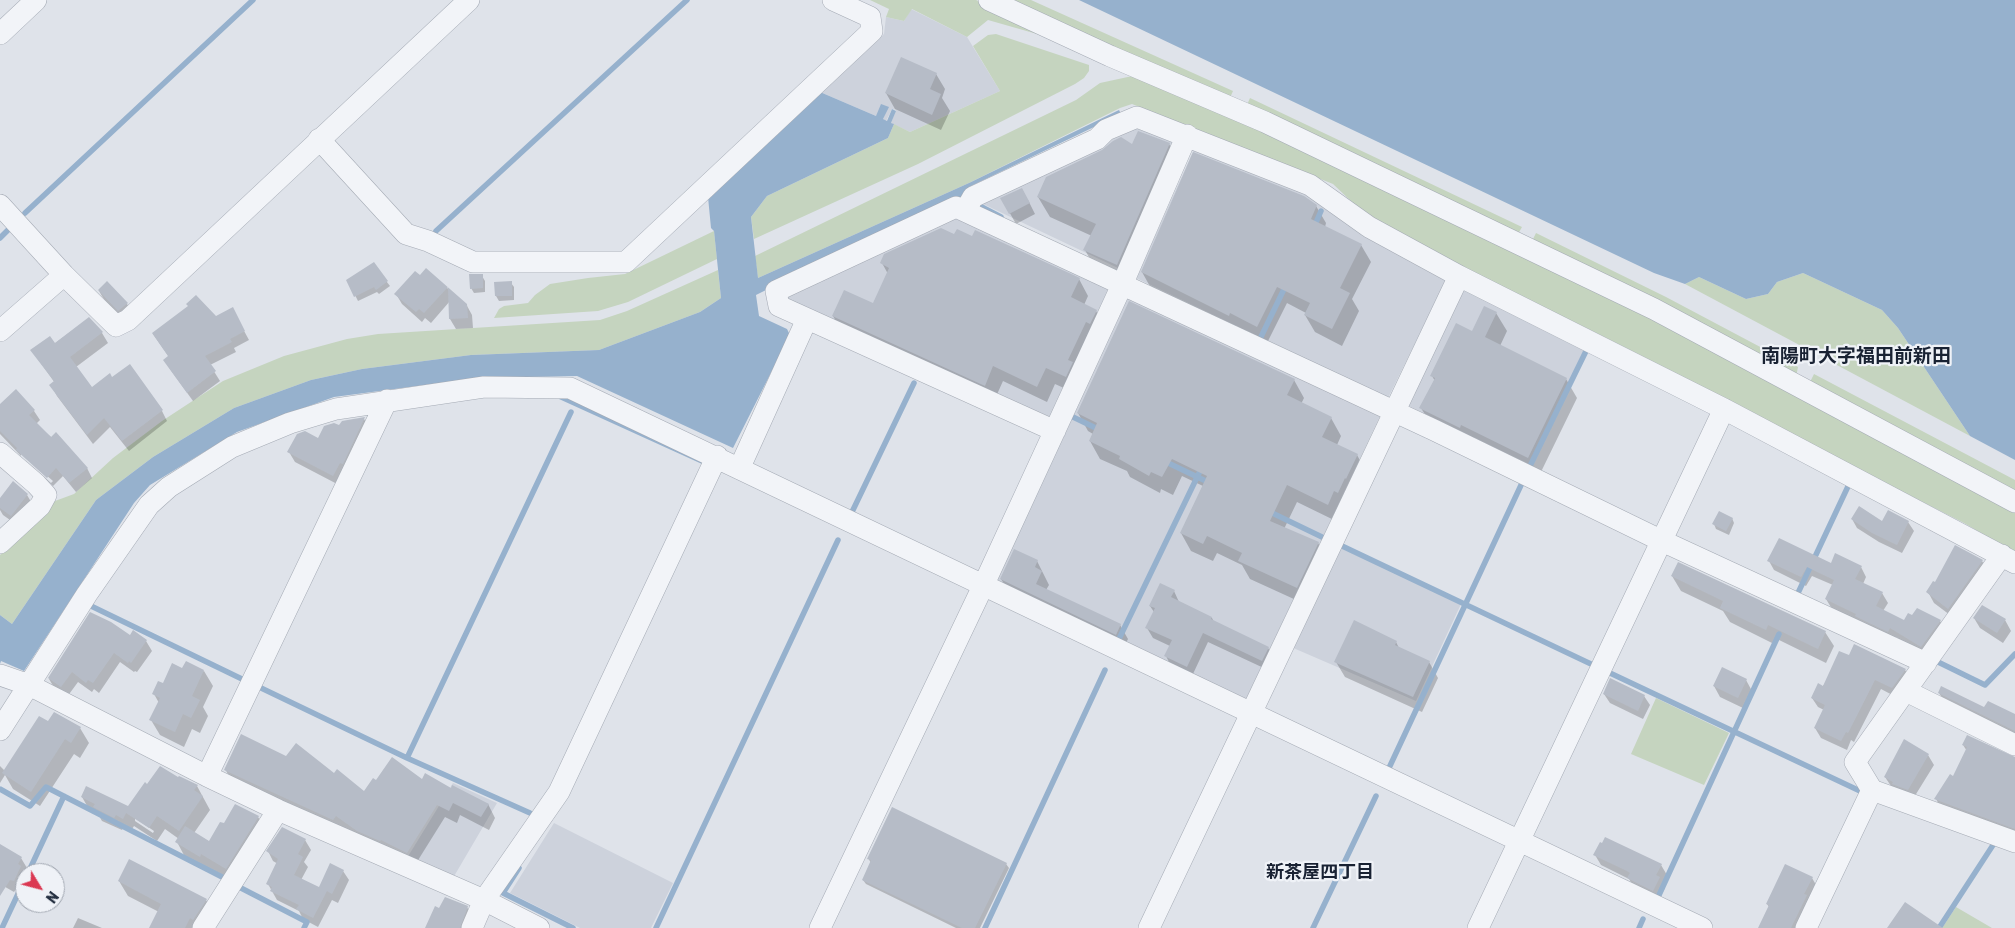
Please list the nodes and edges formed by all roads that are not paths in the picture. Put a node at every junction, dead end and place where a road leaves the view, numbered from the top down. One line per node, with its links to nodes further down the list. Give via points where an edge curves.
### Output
1 (36, 0): 5 (street)
2 (468, 0): 7 (street)
3 (834, 0): 7 (street, via 870,17 872,31 626,262 473,262 406,234)
4 (989, 0): 22 (street, via 1265,122 1654,309)
5 (0, 34)
6 (1187, 136): 9 (street, via 1137,117 973,197); 11 (street, via 1310,185 1369,227); 12 (street)
7 (319, 140): 10 (street, via 128,320 116,326)
8 (0, 206): 10 (street)
9 (965, 211): 12 (street); 13 (street, via 956,207 776,291 779,306)
10 (64, 275): 14 (street)
11 (1459, 276): 16 (street); 17 (street)
12 (1122, 285): 17 (street); 18 (street)
13 (807, 319): 18 (street); 21 (street)
14 (0, 331)
15 (387, 400): 20 (street, via 484,387 570,388); 29 (street, via 336,409 290,424 232,447 169,486 143,513 86,594); 34 (street)
16 (1724, 409): 23 (street); 25 (street)
17 (1394, 411): 23 (street); 31 (street)
18 (1054, 431): 26 (street)
19 (0, 453): 24 (street, via 46,495 40,506)
20 (717, 456): 21 (street); 39 (street, via 559,792)
21 (740, 467): 26 (street)
22 (2015, 502)
23 (1660, 540): 27 (street); 37 (street)
24 (0, 543)
25 (2009, 559): 27 (street)
26 (984, 584): 31 (street); 43 (street)
27 (1926, 663): 30 (street)
28 (0, 675): 29 (street)
29 (29, 685): 32 (street); 34 (street)
30 (1906, 691): 33 (street); 35 (street, via 1855,762)
31 (1250, 712): 37 (street); 44 (street)
32 (0, 730)
33 (2015, 745)
34 (207, 776): 36 (street)
35 (1872, 790): 38 (street); 47 (street)
36 (278, 810): 39 (street); 40 (street)
37 (1519, 841): 45 (street); 46 (street)
38 (2015, 842)
39 (484, 900): 41 (street); 42 (street)
40 (204, 928)
41 (472, 928)
42 (539, 928)
43 (820, 928)
44 (1149, 928)
45 (1478, 928)
46 (1702, 928)
47 (1806, 928)

